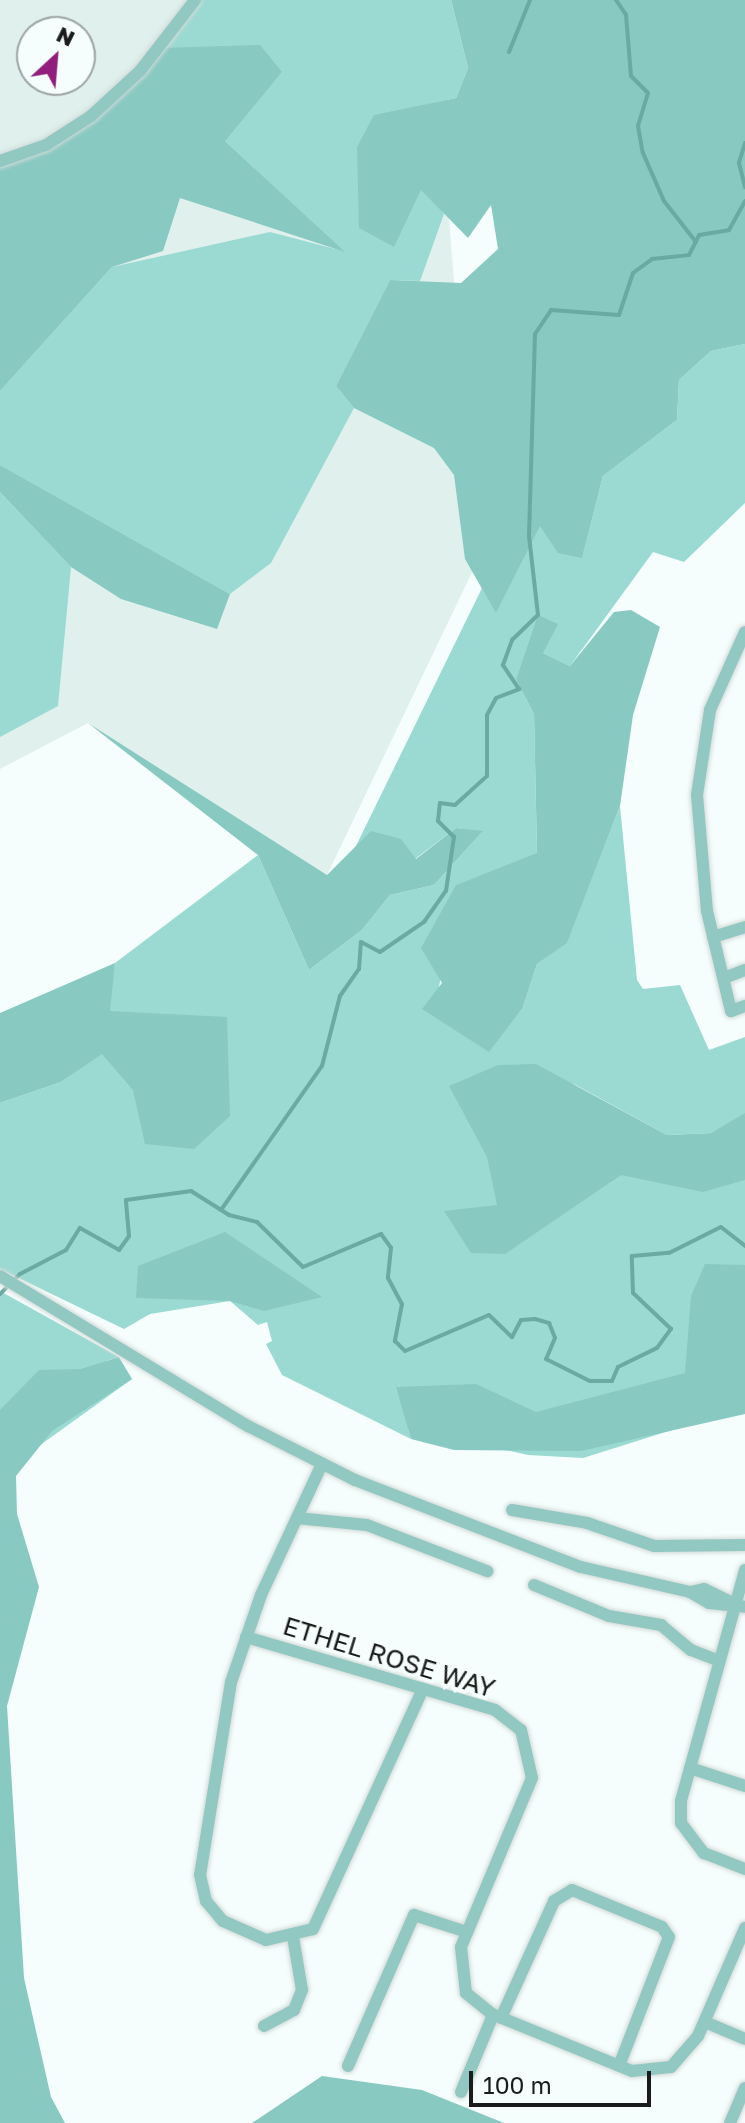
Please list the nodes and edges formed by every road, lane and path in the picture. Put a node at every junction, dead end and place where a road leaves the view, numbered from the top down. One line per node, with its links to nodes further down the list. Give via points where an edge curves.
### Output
1 (195, 0): 2 (street, via 140,71 91,116 46,145)
2 (0, 161)
3 (745, 632): 5 (street, via 719,683 699,768 702,887)
4 (745, 927): 5 (street)
5 (713, 937): 7 (street)
6 (745, 970): 7 (street)
7 (724, 978): 8 (street, via 731,1011)
8 (745, 1006)
9 (0, 1276): 10 (street)
10 (322, 1464): 12 (street); 17 (street, via 567,1562 690,1592 704,1589)
11 (512, 1510): 13 (street, via 587,1523 654,1546)
12 (297, 1518): 15 (street, via 367,1525); 18 (street)
13 (745, 1545)
14 (745, 1570): 17 (street)
15 (487, 1571)
16 (534, 1585): 19 (street, via 609,1616 661,1625 691,1650)
17 (740, 1605): 19 (street)
18 (246, 1637): 20 (street, ETHEL ROSE WAY); 26 (street, via 231,1682 200,1875 206,1901 223,1921 266,1940)
19 (719, 1661): 21 (street)
20 (423, 1689): 25 (street, ETHEL ROSE WAY, via 512,1719 531,1749 532,1778); 26 (street, via 326,1908 313,1929)
21 (690, 1768): 22 (street); 23 (street, via 681,1823 704,1853)
22 (745, 1786)
23 (745, 1869)
24 (745, 1928): 28 (street, ETHEL ROSE WAY)
25 (467, 1932): 27 (street, ETHEL ROSE WAY, via 460,1968 466,1993); 31 (street, via 414,1915)
26 (293, 1937): 29 (street, via 302,1990 294,2010)
27 (497, 2016): 32 (street, ETHEL ROSE WAY); 32 (street, via 554,1901 572,1890 662,1927 669,1937); 34 (street)
28 (705, 2022): 30 (street); 32 (street, ETHEL ROSE WAY, via 671,2067 652,2073)
29 (264, 2026)
30 (745, 2039)
31 (348, 2066)
32 (619, 2066)
33 (745, 2088): 35 (street)
34 (461, 2092)
35 (730, 2123)

